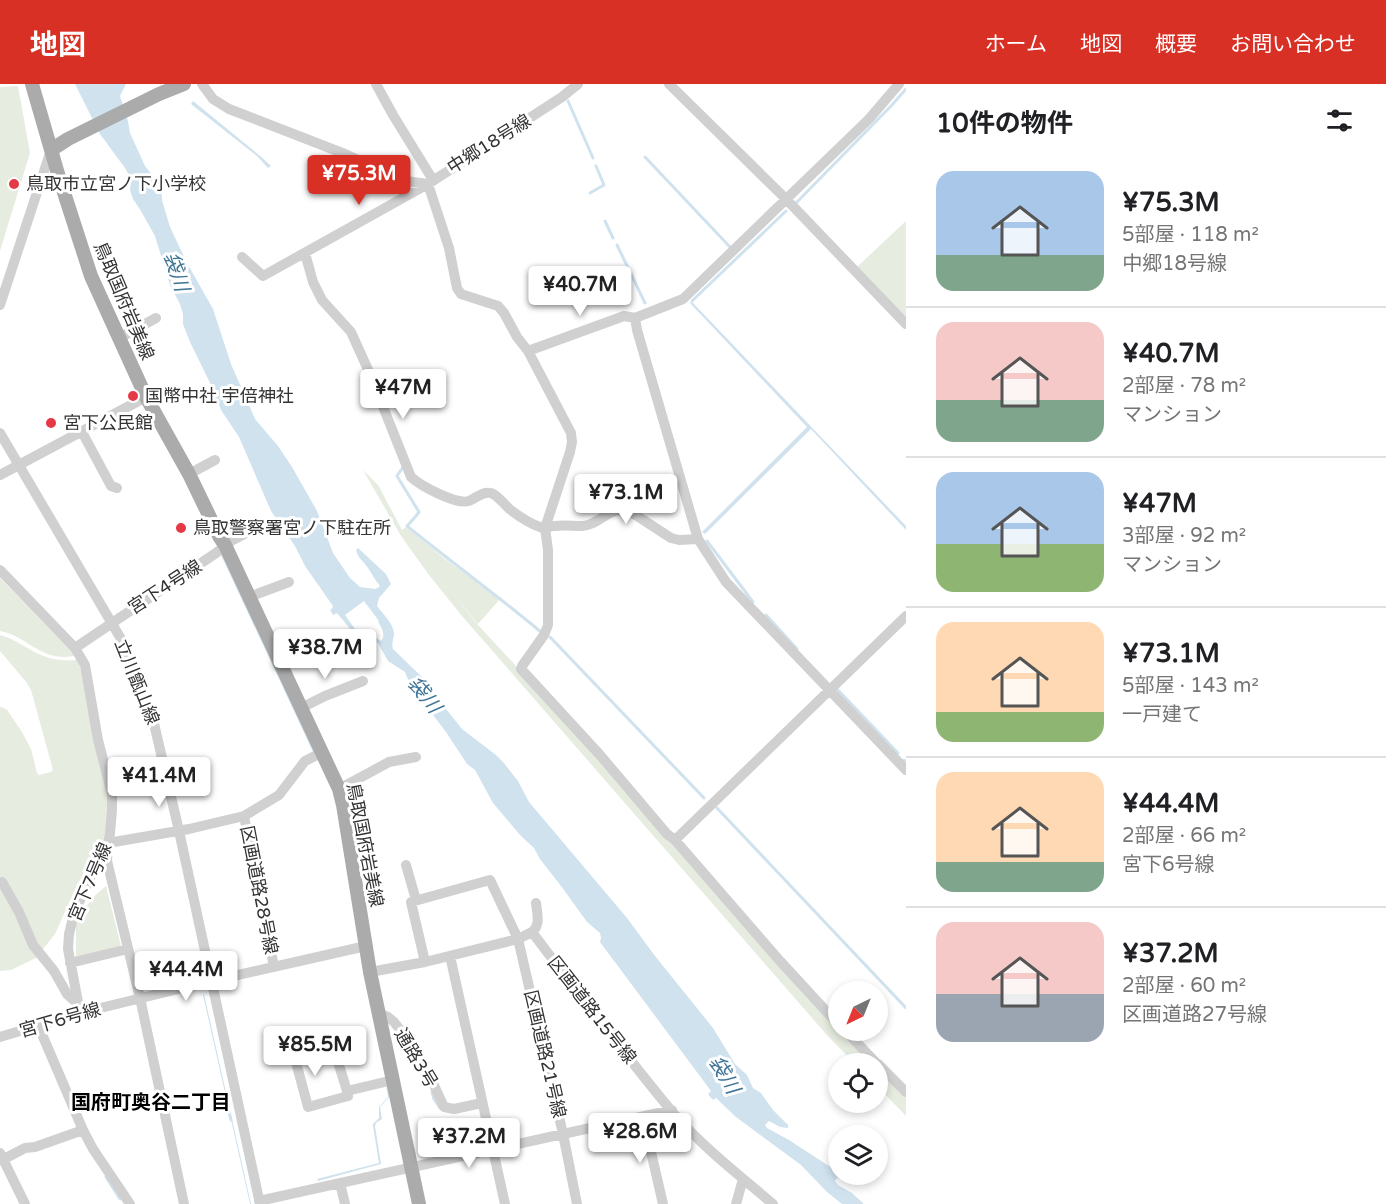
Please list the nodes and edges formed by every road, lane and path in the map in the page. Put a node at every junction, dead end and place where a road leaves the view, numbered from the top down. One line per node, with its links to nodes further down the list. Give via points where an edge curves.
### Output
1 (32, 84): 8 (main road, 鳥取国府岩美線)
2 (184, 84): 8 (main road)
3 (202, 84): 9 (street, 中郷18号線, via 213,99 229,109 405,181)
4 (376, 84): 9 (street)
5 (578, 84): 9 (street, 中郷18号線)
6 (669, 84): 10 (street)
7 (899, 84): 10 (street, via 869,119)
8 (51, 150): 13 (street); 17 (main road, 鳥取国府岩美線, via 91,276)
9 (430, 182): 11 (street); 18 (street, via 457,288 461,294 498,306)
10 (786, 199): 15 (street, via 683,299); 16 (street)
11 (305, 253): 12 (street, via 264,276); 28 (street, via 322,300 351,332 411,477 430,490 462,502 491,494)
12 (242, 257)
13 (0, 305)
14 (156, 318): 17 (street)
15 (635, 318): 18 (street, via 624,316); 29 (street)
16 (906, 324)
17 (119, 338): 19 (main road, 鳥取国府岩美線)
18 (528, 351): 28 (street, via 571,433 572,442)
19 (146, 396): 20 (street); 24 (main road, 鳥取国府岩美線)
20 (82, 432): 23 (street); 26 (street, via 111,486)
21 (0, 433): 23 (street, 立川甑山線)
22 (215, 460): 24 (street)
23 (19, 465): 25 (street); 35 (street, 立川甑山線)
24 (189, 474): 30 (main road, 鳥取国府岩美線)
25 (0, 475)
26 (117, 488)
27 (257, 527): 30 (street, 宮下4号線)
28 (545, 528): 29 (street, via 584,527 620,508 672,538); 48 (street, via 548,625 521,669)
29 (698, 538): 40 (street, via 726,582)
30 (225, 545): 33 (main road, 鳥取国府岩美線); 35 (street, 宮下4号線)
31 (0, 570): 36 (street)
32 (289, 582): 33 (street)
33 (249, 597): 38 (main road, 鳥取国府岩美線)
34 (906, 616): 40 (street)
35 (111, 623): 36 (street, 宮下4号線); 47 (street, 立川甑山線, via 124,644 152,715)
36 (75, 648): 49 (street, 宮下7号線, via 85,665 112,794)
37 (340, 649): 38 (street, via 309,651)
38 (279, 662): 41 (main road, 鳥取国府岩美線)
39 (363, 681): 41 (street)
40 (830, 690): 44 (street); 48 (street)
41 (301, 708): 42 (main road, 鳥取国府岩美線)
42 (323, 752): 45 (main road, 鳥取国府岩美線); 46 (street, via 305,761 279,795)
43 (416, 757): 45 (street, via 389,762)
44 (906, 770)
45 (339, 789): 56 (main road, 鳥取国府岩美線)
46 (244, 816): 47 (street, 区画道路28号線); 61 (street, 区画道路28号線)
47 (179, 831): 49 (street, 区画道路28号線); 63 (street, 立川甑山線)
48 (675, 840): 66 (street)
49 (108, 845): 57 (street, via 107,861); 60 (street, 宮下7号線, via 74,914 69,934)
50 (406, 865): 52 (street)
51 (2, 882): 65 (street, via 33,945)
52 (416, 900): 55 (street, 区画道路21号線, via 490,880); 59 (street, via 411,902)
53 (536, 903): 54 (street, via 538,921)
54 (532, 932): 55 (street); 77 (street, 区画道路15号線)
55 (518, 939): 58 (street); 80 (street, 区画道路21号線)
56 (366, 946): 61 (street, 宮下6号線); 62 (main road, 鳥取国府岩美線)
57 (128, 949): 60 (street); 64 (street)
58 (450, 956): 59 (street); 76 (street)
59 (425, 962): 62 (street)
60 (70, 963): 65 (street, 宮下7号線)
61 (274, 967): 63 (street, 宮下6号線)
62 (370, 972): 67 (main road, 鳥取国府岩美線)
63 (211, 981): 64 (street, 宮下6号線); 86 (street, 立川甑山線)
64 (140, 999): 65 (street, 宮下6号線); 89 (street)
65 (80, 1009): 68 (street, 宮下6号線)
66 (828, 1013)
67 (379, 1014): 73 (main road, 鳥取国府岩美線); 76 (street, 通路3号, via 388,1017 401,1031 444,1107 454,1109)
68 (39, 1025): 69 (street, 宮下6号線); 79 (street)
69 (0, 1037)
70 (855, 1041): 71 (street)
71 (867, 1053)
72 (888, 1075): 75 (street)
73 (393, 1080): 74 (street); 83 (main road, 鳥取国府岩美線)
74 (347, 1091): 74 (street, via 348,1096 308,1107 293,1051 331,1039)
75 (906, 1092)
76 (482, 1103): 81 (street)
77 (672, 1110): 78 (street); 84 (street, 区画道路15号線)
78 (644, 1117): 80 (street); 94 (street)
79 (83, 1130): 82 (street); 87 (street)
80 (563, 1134): 81 (street); 93 (street, 区画道路21号線)
81 (492, 1150): 83 (street); 92 (street)
82 (1, 1156): 88 (street)
83 (410, 1167): 85 (street); 91 (main road, 鳥取国府岩美線)
84 (743, 1179): 95 (street); 96 (street, 区画道路15号線)
85 (340, 1183): 86 (street); 90 (street)
86 (260, 1202)
87 (127, 1203)
88 (25, 1204)
89 (184, 1204)
90 (345, 1204)
91 (419, 1204)
92 (505, 1204)
93 (577, 1204)
94 (663, 1204)
95 (736, 1204)
96 (773, 1204)

